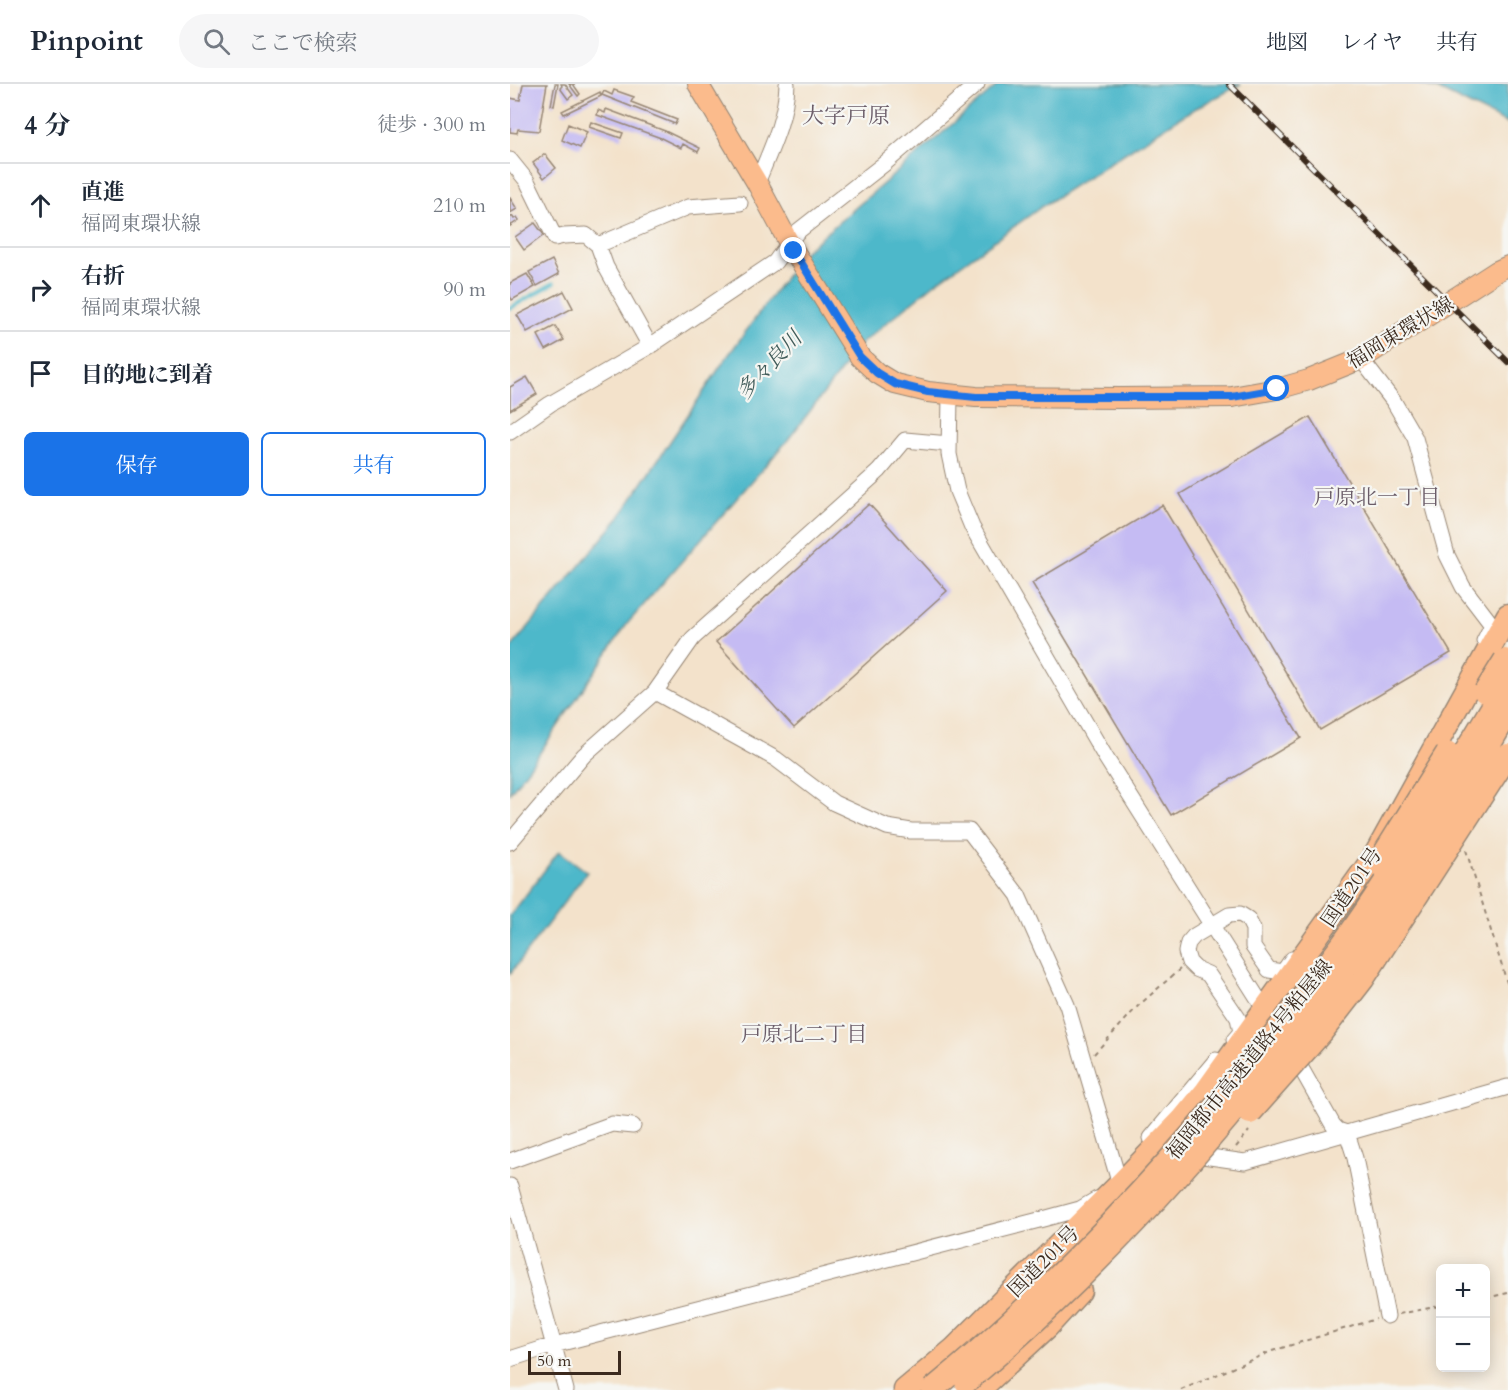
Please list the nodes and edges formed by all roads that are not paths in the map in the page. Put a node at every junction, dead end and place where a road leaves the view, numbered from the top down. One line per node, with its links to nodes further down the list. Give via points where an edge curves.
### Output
1 (698, 84): 5 (main road, 福岡東環状線)
2 (787, 84): 5 (street, via 779,129)
3 (977, 84): 8 (street, via 797,232)
4 (510, 160): 7 (street, via 527,181 555,238 586,235)
5 (757, 183): 8 (main road, 福岡東環状線)
6 (740, 203): 7 (street, via 688,207)
7 (598, 245): 10 (street)
8 (791, 246): 10 (street, via 775,262); 12 (main road, 福岡東環状線, via 860,357 877,373 895,384)
9 (1508, 266): 11 (main road, 福岡東環状線)
10 (650, 346): 13 (street)
11 (1361, 359): 12 (main road, 福岡東環状線, via 1309,380 1232,397); 22 (street, via 1415,438 1446,555 1463,587 1492,625 1378,842 1282,972 1269,970 1253,947 1253,929 1248,919 1240,914 1229,915)
12 (950, 394): 14 (street)
13 (510, 432)
14 (949, 444): 17 (street, via 905,440 879,471 693,638); 22 (street, via 957,491 972,527 1106,758)
15 (1508, 615): 23 (highway, 国道201号, via 1374,857)
16 (1507, 665): 39 (highway, 福岡都市高速道路4号粕屋線, bridge, via 1419,830 1342,945 1215,1107 1115,1218)
17 (656, 692): 21 (street, via 584,755); 31 (street, via 776,759 834,803 887,826 911,831 969,831 1018,895 1067,1005)
18 (1508, 713): 33 (highway, bridge, via 1415,864 1337,980 1218,1129)
19 (1508, 728): 24 (highway, via 1464,806 1339,989)
20 (1508, 755): 33 (highway, bridge, via 1363,979 1321,1033 1216,1150)
21 (510, 842)
22 (1211, 925): 23 (street); 26 (street, via 1188,943 1189,962 1208,974 1238,1018 1241,1032)
23 (1265, 1010): 24 (street); 26 (highway, 国道201号, via 1206,1091)
24 (1291, 1050): 28 (street, via 1333,1125); 29 (highway)
25 (1508, 1087): 28 (street)
26 (1179, 1114): 29 (street); 31 (street); 38 (highway, 国道201号, via 954,1349)
27 (633, 1126): 30 (street, via 612,1124)
28 (1347, 1133): 29 (street, via 1245,1162); 34 (street)
29 (1210, 1157): 41 (highway, via 1047,1327)
30 (510, 1161)
31 (1118, 1178): 35 (street, via 1080,1209)
32 (510, 1186): 35 (street)
33 (1138, 1217): 40 (highway, bridge, via 1042,1314)
34 (1387, 1316)
35 (554, 1346): 36 (street); 37 (street)
36 (510, 1359)
37 (566, 1390)
38 (905, 1390)
39 (932, 1390)
40 (956, 1390)
41 (979, 1390)

